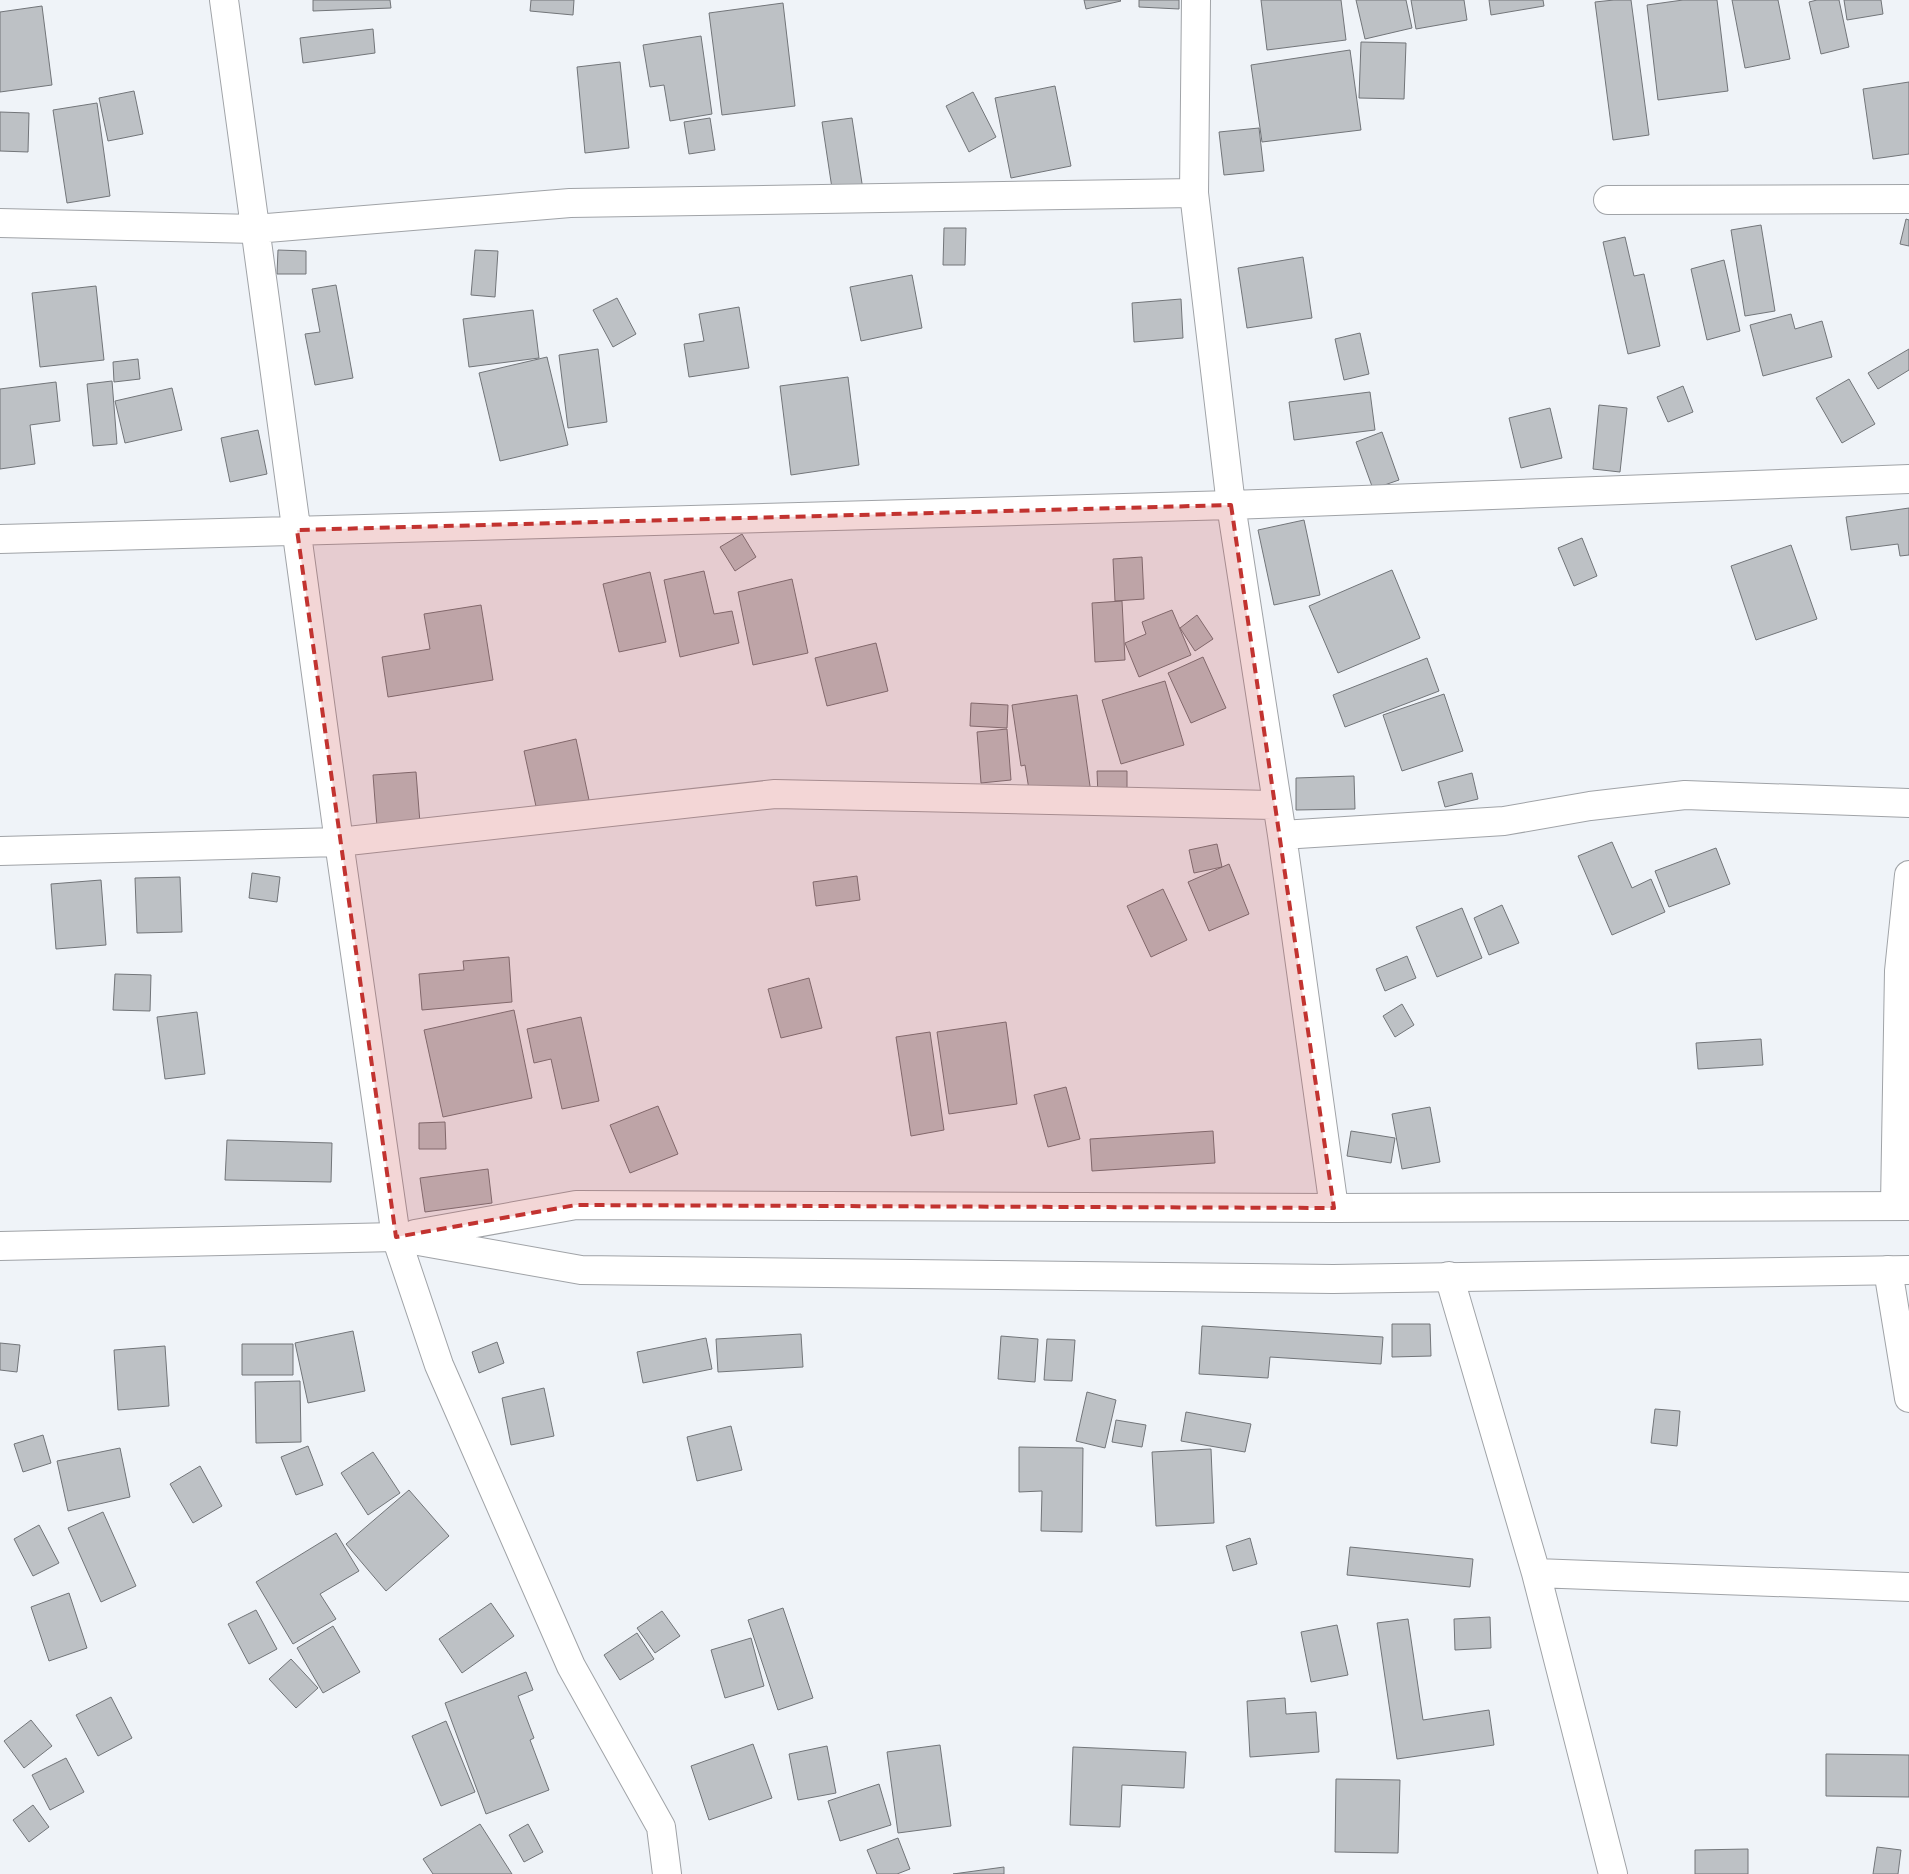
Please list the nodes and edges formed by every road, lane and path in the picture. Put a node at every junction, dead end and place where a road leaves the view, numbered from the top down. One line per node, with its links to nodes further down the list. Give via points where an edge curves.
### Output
1 (224, 0): 7 (street)
2 (1196, 0): 3 (street)
3 (1194, 193): 7 (street, via 570,203); 9 (street)
4 (1909, 199): 5 (street)
5 (1608, 200)
6 (0, 223): 7 (street)
7 (255, 229): 10 (street)
8 (1909, 479): 9 (street)
9 (1231, 505): 10 (street); 13 (street)
10 (297, 530): 11 (street); 15 (street)
11 (0, 539)
12 (1909, 803): 14 (street, via 1685,795 1590,806 1504,821)
13 (1277, 805): 14 (street); 15 (street, via 775,794)
14 (1282, 836): 19 (street)
15 (340, 842): 16 (street); 20 (street)
16 (0, 851)
17 (1909, 875): 18 (street, via 1899,971)
18 (1902, 1205): 19 (street)
19 (1334, 1208): 20 (street, via 576,1205)
20 (396, 1237): 21 (street); 23 (street, via 581,1270 1333,1279); 27 (street, via 440,1365 571,1666 660,1827)
21 (0, 1246)
22 (1899, 1270): 23 (street); 24 (street)
23 (1450, 1276): 25 (street)
24 (1909, 1398)
25 (1536, 1573): 26 (street); 28 (street)
26 (1909, 1587)
27 (667, 1874)
28 (1613, 1874)

